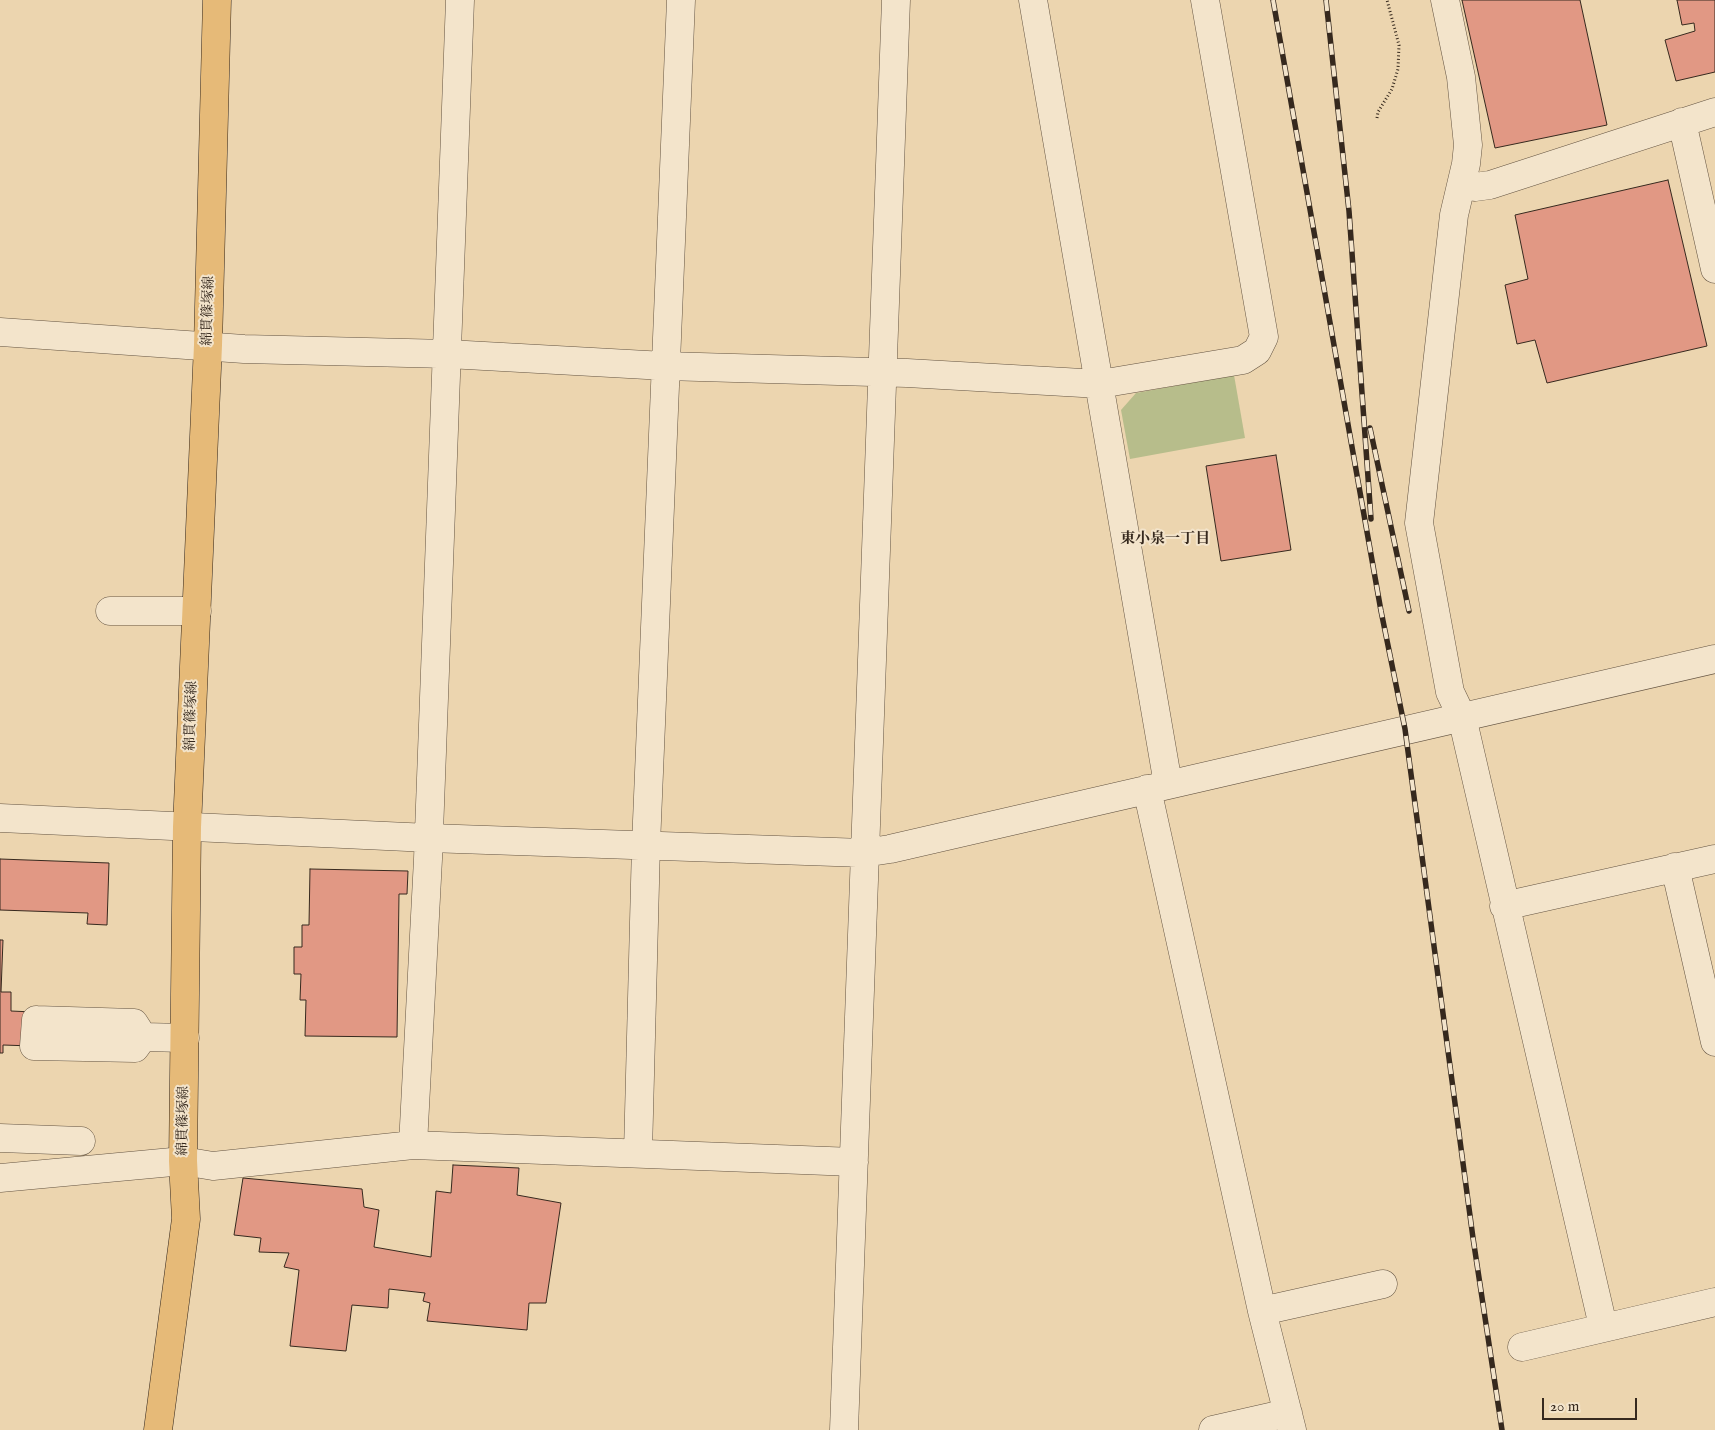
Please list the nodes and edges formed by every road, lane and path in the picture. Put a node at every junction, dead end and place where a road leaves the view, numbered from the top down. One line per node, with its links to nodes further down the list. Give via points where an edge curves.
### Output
1 (217, 0): 15 (main road, 綿貫篠塚線)
2 (460, 0): 16 (street)
3 (681, 0): 17 (street)
4 (896, 0): 18 (street)
5 (1032, 0): 19 (street)
6 (1205, 0): 19 (street, via 1264,337 1257,351 1243,360)
7 (1388, 0): 10 (path, via 1399,44 1398,69 1392,90)
8 (1446, 0): 12 (street, via 1468,145)
9 (1715, 112): 11 (street)
10 (1377, 118)
11 (1682, 122): 12 (street, via 1490,185); 13 (street)
12 (1462, 185): 23 (street, via 1454,215 1419,523 1450,692)
13 (1715, 269)
14 (0, 332): 15 (street)
15 (208, 345): 16 (street, via 244,349); 21 (main road, 綿貫篠塚線)
16 (448, 354): 17 (street); 27 (street)
17 (665, 366): 18 (street); 28 (street)
18 (883, 372): 19 (street); 29 (street)
19 (1100, 384): 24 (street)
20 (110, 610): 21 (street)
21 (197, 611): 26 (main road, 綿貫篠塚線)
22 (1715, 659): 23 (street)
23 (1462, 717): 24 (street); 32 (street)
24 (1157, 787): 29 (street); 45 (street)
25 (0, 818): 26 (street)
26 (187, 827): 27 (street); 34 (main road, 綿貫篠塚線)
27 (429, 838): 28 (street); 38 (street)
28 (646, 845): 29 (street); 39 (street)
29 (864, 853): 41 (street)
30 (1715, 858): 31 (street)
31 (1675, 867): 32 (street); 35 (street)
32 (1504, 906): 46 (street)
33 (143, 1037): 34 (street)
34 (185, 1038): 40 (main road, 綿貫篠塚線)
35 (1715, 1042)
36 (0, 1138): 37 (street)
37 (81, 1141)
38 (412, 1145): 39 (street); 40 (street, via 213,1166)
39 (638, 1152): 41 (street)
40 (183, 1161): 42 (street); 49 (main road, 綿貫篠塚線, via 186,1219)
41 (854, 1162): 50 (street)
42 (0, 1178)
43 (1383, 1284): 45 (street)
44 (1715, 1302): 46 (street)
45 (1262, 1311): 48 (street)
46 (1603, 1326): 47 (street)
47 (1522, 1347)
48 (1290, 1422): 51 (street)
49 (158, 1430)
50 (844, 1430)
51 (1213, 1430)

